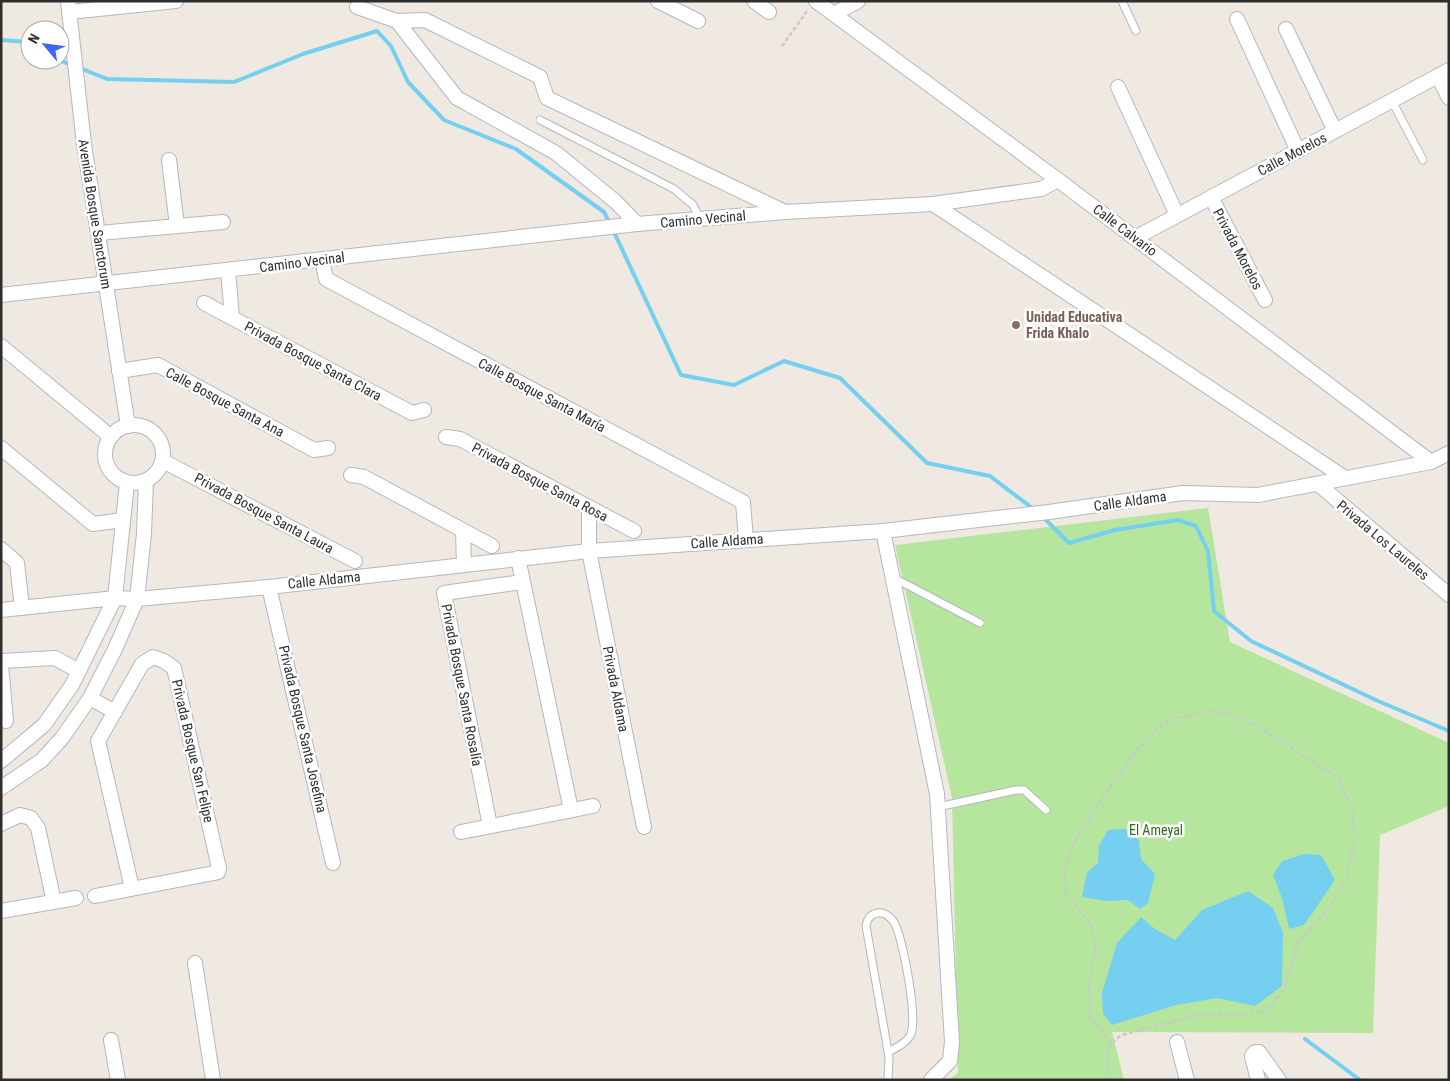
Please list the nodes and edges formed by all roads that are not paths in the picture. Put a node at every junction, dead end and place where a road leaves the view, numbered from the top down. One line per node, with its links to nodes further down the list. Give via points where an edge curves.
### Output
1 (176, 1): 7 (street)
2 (658, 1): 13 (street)
3 (754, 1): 9 (street)
4 (858, 1): 10 (street)
5 (1122, 1): 15 (lane)
6 (813, 5): 10 (street, Calle Calvario)
7 (68, 7): 34 (street, Avenida Bosque Sanctorum, via 84,144)
8 (357, 8): 12 (street)
9 (769, 12)
10 (834, 14): 25 (street, Calle Calvario)
11 (1237, 19): 22 (street)
12 (397, 21): 28 (street, via 425,20 540,76 547,98); 32 (street, via 457,98 556,154 616,202)
13 (698, 21)
14 (1286, 29): 21 (street)
15 (1136, 31)
16 (1443, 73): 18 (street); 19 (street, Calle Morelos)
17 (1118, 87): 29 (street)
18 (1449, 98)
19 (1392, 101): 21 (street, Calle Morelos); 24 (lane)
20 (540, 120): 30 (lane, via 674,189 693,205)
21 (1335, 131): 22 (street, Calle Morelos)
22 (1298, 151): 26 (street, Calle Morelos)
23 (169, 160): 33 (street)
24 (1423, 160)
25 (1058, 180): 27 (street, Camino Vecinal, via 1041,189); 35 (street, Calle Calvario)
26 (1210, 198): 29 (street, Calle Morelos); 40 (street, Privada Morelos)
27 (933, 204): 28 (street, Camino Vecinal); 55 (street)
28 (785, 212): 30 (street, Camino Vecinal)
29 (1177, 215): 35 (street, Calle Morelos)
30 (700, 219): 32 (street, Camino Vecinal)
31 (223, 222): 33 (street)
32 (637, 224): 36 (street, Camino Vecinal)
33 (177, 226): 34 (street)
34 (99, 233): 38 (street, Avenida Bosque Sanctorum)
35 (1135, 238): 52 (street, Calle Calvario)
36 (322, 259): 37 (street, Camino Vecinal); 64 (street, Calle Bosque Santa María, via 326,279 743,502)
37 (228, 270): 38 (street, Camino Vecinal); 42 (street)
38 (106, 283): 39 (street, Camino Vecinal); 44 (street, Avenida Bosque Sanctorum)
39 (1, 295)
40 (1265, 300)
41 (204, 303): 42 (street, Privada Bosque Santa Clara)
42 (232, 317): 45 (street, Privada Bosque Santa Clara, via 412,413)
43 (1, 346): 47 (street)
44 (119, 371): 46 (street, Avenida Bosque Sanctorum); 50 (street, Calle Bosque Santa Ana, via 158,366 314,450)
45 (424, 410)
46 (128, 426): 47 (street); 53 (street, via 140,426 159,438)
47 (108, 435): 57 (street, via 107,464)
48 (446, 437): 59 (street, Privada Bosque Santa Rosa, via 460,439)
49 (1, 448): 60 (street, via 93,524)
50 (328, 448)
51 (1449, 453): 52 (street, Calle Aldama)
52 (1432, 462): 55 (street, Calle Aldama)
53 (168, 463): 56 (street); 68 (street, Privada Bosque Santa Laura)
54 (351, 475): 61 (street, via 364,477)
55 (1345, 478): 58 (street, Calle Aldama)
56 (146, 481): 57 (street); 75 (street)
57 (127, 483): 60 (street)
58 (1318, 484): 63 (street, Calle Aldama, via 1258,495 1183,494); 73 (street, Privada Los Laureles)
59 (589, 507): 62 (street, Privada Bosque Santa Rosa); 67 (street, Privada Aldama)
60 (117, 521): 74 (street)
61 (463, 530): 65 (street); 69 (street)
62 (634, 531)
63 (882, 531): 64 (street, Calle Aldama); 71 (street)
64 (746, 540): 67 (street, Calle Aldama)
65 (492, 546)
66 (1, 549): 76 (street, via 18,563)
67 (589, 551): 70 (street, Calle Aldama); 94 (street, Privada Aldama)
68 (354, 561)
69 (464, 565): 70 (street, Calle Aldama); 72 (street, Calle Aldama)
70 (520, 570): 90 (street); 93 (street, Privada Bosque Santa Rosalía, via 444,593)
71 (892, 577): 78 (lane); 89 (street)
72 (270, 591): 75 (street, Calle Aldama); 96 (street, Privada Bosque Santa Josefina)
73 (1449, 595)
74 (115, 598): 75 (street, Calle Aldama); 76 (street, Calle Aldama); 80 (street)
75 (137, 599): 81 (street)
76 (22, 602): 77 (street, Calle Aldama)
77 (1, 610)
78 (980, 623)
79 (1, 662): 80 (street, via 55,658); 83 (street)
80 (79, 671): 84 (street)
81 (90, 698): 82 (street); 85 (street)
82 (115, 712): 97 (street, Privada Bosque San Felipe, via 98,741); 97 (street, Privada Bosque San Felipe, via 142,664 153,657 174,668 219,868 214,873)
83 (6, 721)
84 (44, 725): 85 (street); 86 (street)
85 (62, 738): 87 (street, via 42,760)
86 (1, 761)
87 (1, 788)
88 (593, 806): 90 (street)
89 (938, 807): 91 (lane, via 1024,790); 109 (street, via 952,1042 950,1061)
90 (571, 810): 93 (street)
91 (1046, 810)
92 (1, 824): 100 (street, via 20,814 31,818 38,828)
93 (490, 826): 95 (street)
94 (644, 827)
95 (461, 832)
96 (333, 863)
97 (132, 888): 98 (street, Privada Bosque San Felipe)
98 (96, 896)
99 (76, 898): 100 (street)
100 (54, 902): 101 (street)
101 (1, 911)
102 (194, 963): 107 (street)
103 (111, 1040): 106 (street)
104 (1177, 1042): 110 (street)
105 (888, 1052): 105 (lane, via 866,926 873,914 881,912 894,923 903,948 914,1021 910,1036); 108 (lane)
106 (118, 1080)
107 (213, 1080)
108 (888, 1080)
109 (931, 1080)
110 (1187, 1080)
111 (1258, 1080): 112 (street, via 1252,1056 1255,1052 1265,1058)
112 (1280, 1080)

